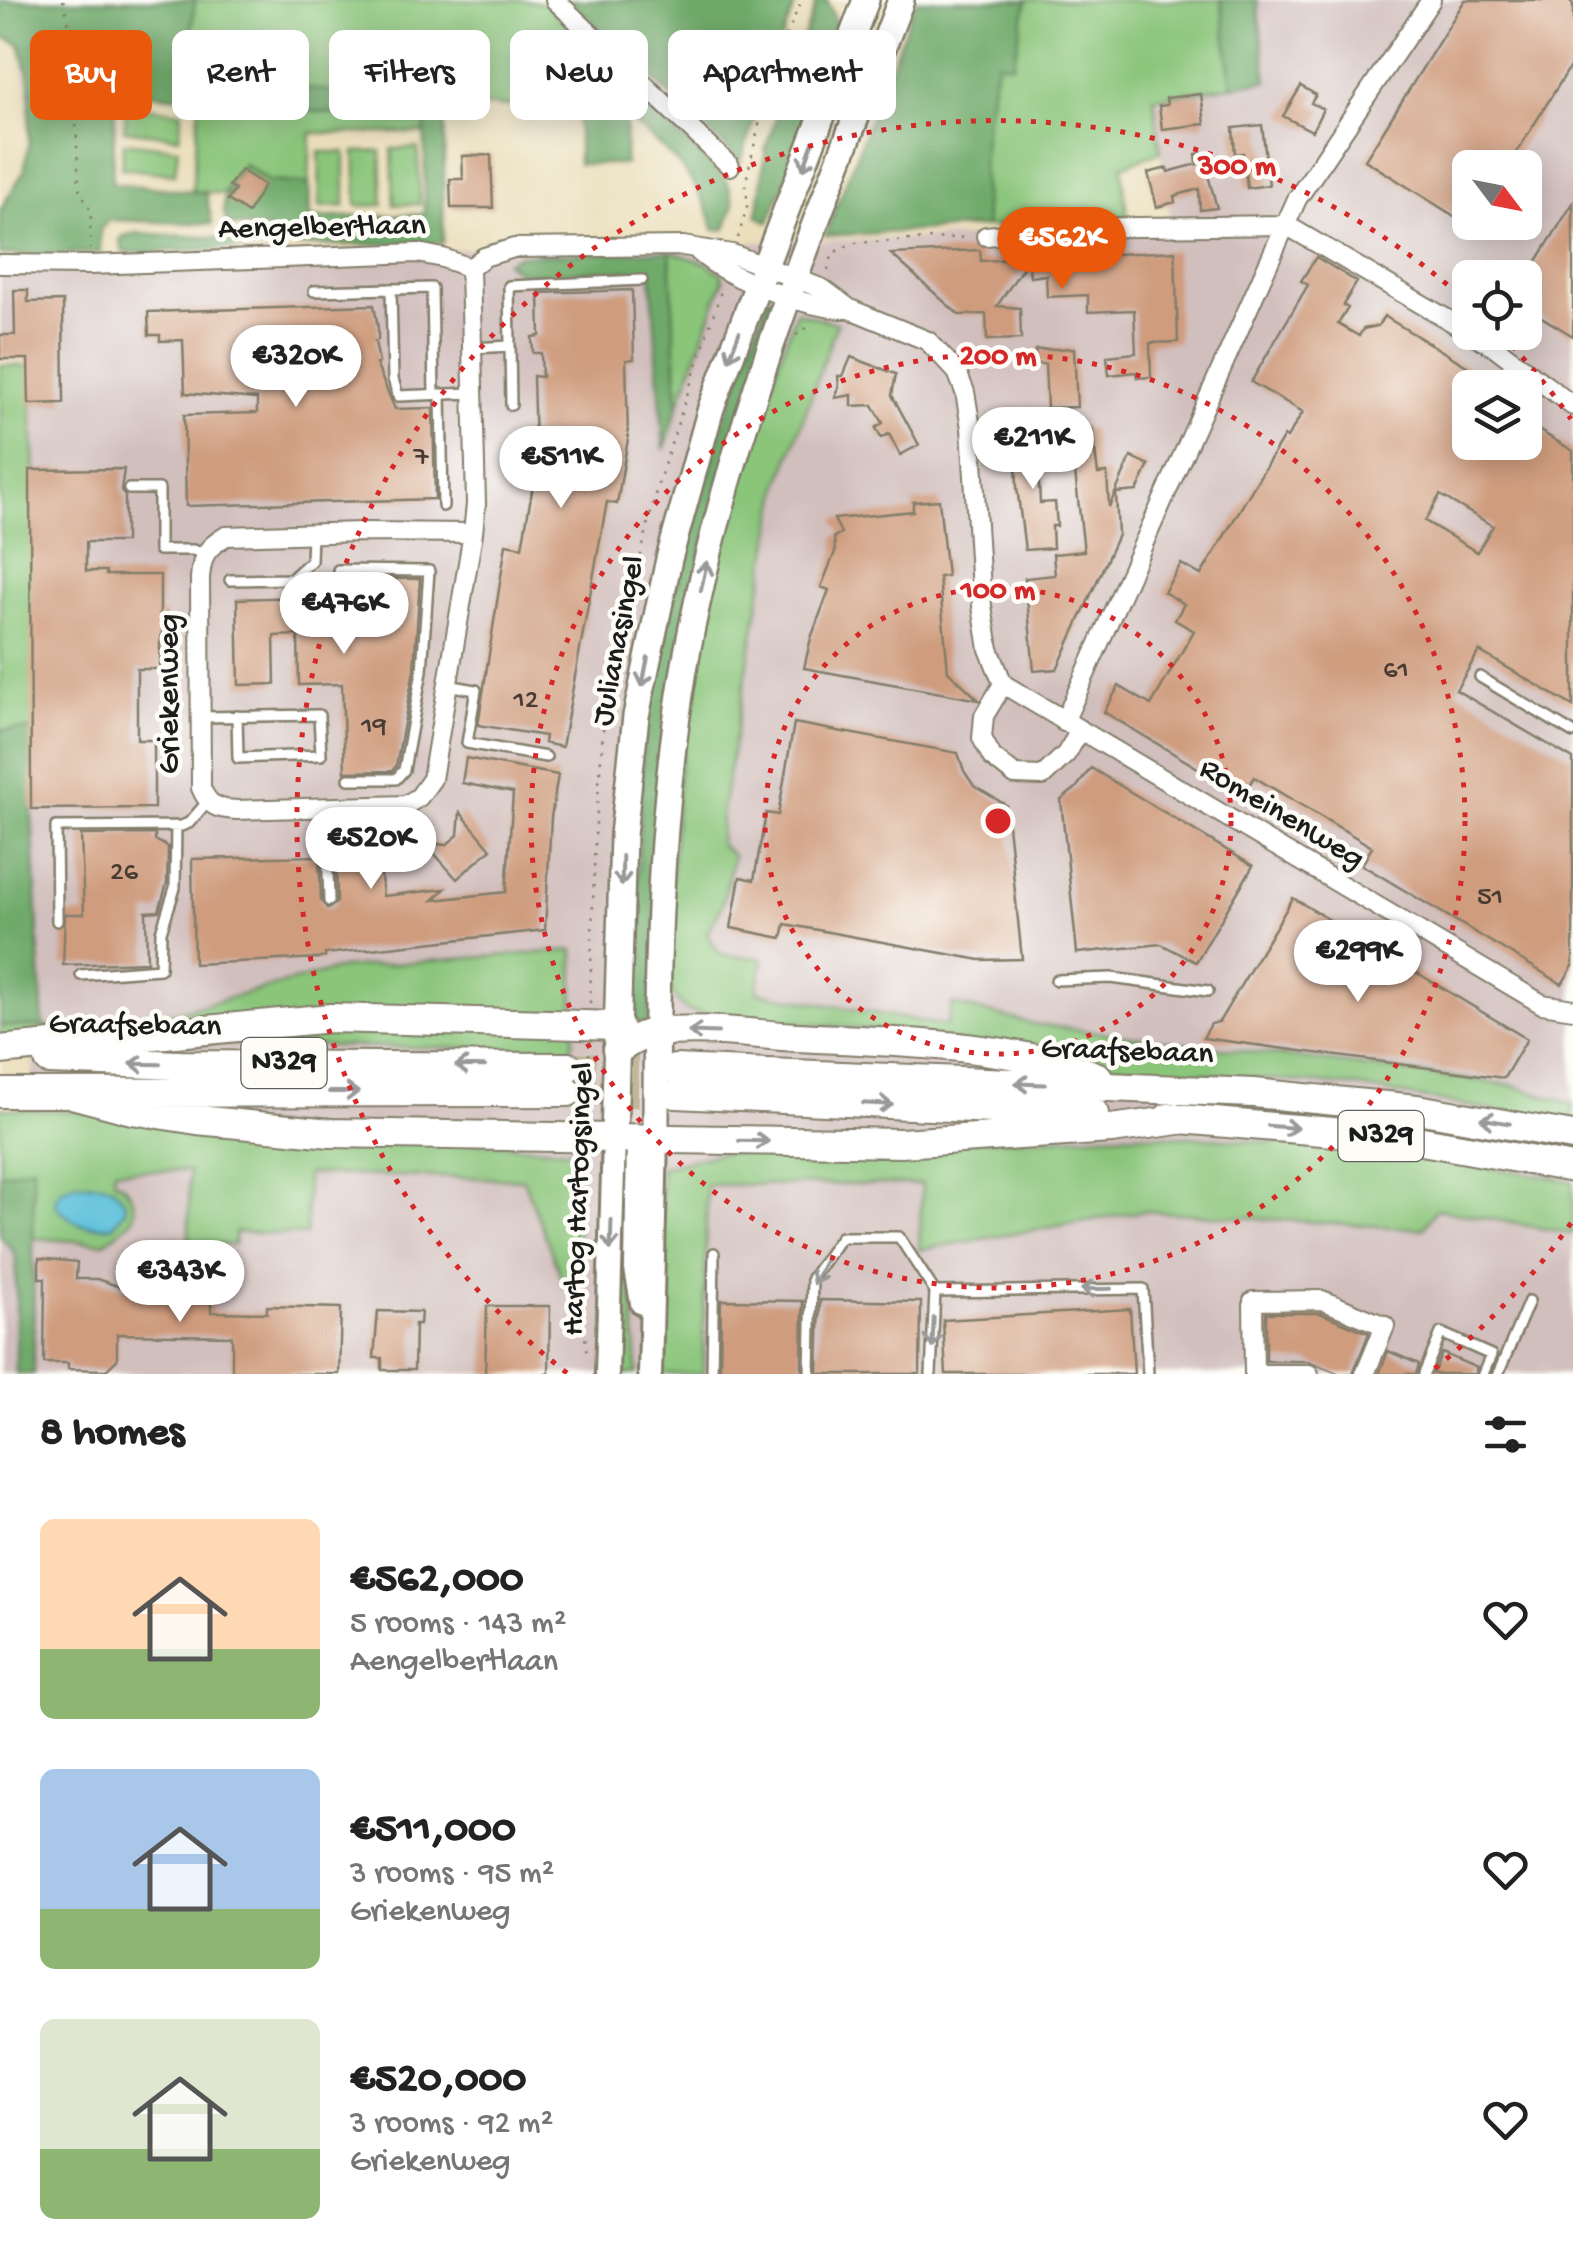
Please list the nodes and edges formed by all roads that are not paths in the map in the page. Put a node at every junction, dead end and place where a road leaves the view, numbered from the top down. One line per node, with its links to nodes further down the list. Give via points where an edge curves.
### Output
1 (555, 0): 5 (street)
2 (866, 0): 10 (main road, Julianasingel, one-way to 10)
3 (902, 0): 12 (main road, Julianasingel)
4 (1431, 0): 6 (street)
5 (730, 166)
6 (1286, 226): 7 (street, via 1068,228); 20 (street, via 1494,347); 34 (street)
7 (986, 236)
8 (0, 264): 9 (street, Aengelbertlaan, via 418,254)
9 (470, 268): 10 (street, via 514,248 670,244 697,250 727,271); 16 (street, Griekenweg)
10 (763, 276): 12 (street); 49 (main road, Julianasingel, one-way to 49, via 688,486 636,716)
11 (642, 280): 15 (lane, via 509,286)
12 (792, 287): 31 (street, via 815,307 850,309 928,341 957,372 970,428 982,606); 49 (main road, Julianasingel, one-way to 12, via 666,816 684,671 728,480)
13 (390, 289): 14 (lane); 18 (lane, via 398,396); 18 (lane, via 432,288)
14 (314, 291)
15 (510, 346): 16 (lane); 19 (lane)
16 (470, 348): 17 (street, Griekenweg)
17 (472, 393): 18 (lane); 24 (street, Griekenweg)
18 (437, 394): 22 (lane)
19 (512, 405)
20 (1573, 406)
21 (129, 488): 25 (lane, via 159,489 159,550)
22 (443, 506)
23 (312, 534): 24 (street); 25 (street, via 226,536); 27 (lane, via 311,561 291,580)
24 (473, 534): 30 (street, Griekenweg)
25 (204, 554): 33 (street, Griekenweg)
26 (338, 570): 28 (lane, via 430,571)
27 (230, 580)
28 (422, 671): 30 (lane); 37 (lane, via 404,770 396,779)
29 (1480, 678): 35 (lane)
30 (448, 680): 36 (lane, via 476,690 467,744); 39 (street, Griekenweg, via 432,779 418,797 406,806)
31 (1004, 684): 34 (street); 34 (street, via 984,716 982,738 1015,776 1043,776 1066,754)
32 (237, 716): 32 (lane, via 319,715 322,755 238,758); 33 (lane)
33 (200, 717): 38 (street, Griekenweg)
34 (1072, 727): 46 (street, Romeinenweg, via 1542,1004)
35 (1573, 733)
36 (546, 758)
37 (349, 779)
38 (207, 802): 39 (street, Griekenweg, via 220,809); 40 (lane, via 189,823)
39 (326, 808): 41 (lane)
40 (176, 826): 42 (lane, via 56,827); 43 (lane, via 175,888 161,932 160,970)
41 (329, 901)
42 (56, 922)
43 (81, 975)
44 (1056, 980): 45 (lane, via 1111,978)
45 (1208, 990)
46 (1573, 1009)
47 (0, 1050): 49 (main road, N329, via 331,1018)
48 (0, 1058): 49 (main road, Graafsebaan / N329, one-way to 48, via 180,1065)
49 (605, 1058): 50 (main road, N329, one-way to 49, via 1075,1068 1002,1054 696,1030); 52 (main road, Graafsebaan / N329, one-way to 49); 55 (main road, Hartog Hartogsingel); 55 (main road, Julianasingel)
50 (1128, 1088): 53 (main road, Graafsebaan / N329, one-way to 53, via 676,1082); 54 (main road, Graafsebaan / N329, one-way to 50, via 1416,1108)
51 (0, 1093): 52 (main road, Graafsebaan / N329)
52 (72, 1094): 55 (main road, N329, via 197,1120 331,1133)
53 (1186, 1119): 55 (main road, N329, one-way to 53, via 901,1143); 56 (main road, Graafsebaan / N329, one-way to 56, via 1405,1138)
54 (1573, 1136)
55 (636, 1138): 60 (street, Hartog Hartogsingel, one-way to 60); 61 (street, Hartog Hartogsingel)
56 (1573, 1168)
57 (714, 1253): 62 (lane)
58 (935, 1292): 63 (lane, one-way to 63, via 899,1237 841,1236 812,1278); 64 (lane, one-way to 64); 65 (lane, one-way to 58, via 1143,1289)
59 (1529, 1301): 71 (lane)
60 (608, 1374)
61 (650, 1374)
62 (712, 1374)
63 (810, 1374)
64 (932, 1374)
65 (1148, 1374)
66 (1254, 1374): 67 (street); 68 (street, via 1253,1301 1322,1300 1385,1326)
67 (1308, 1374)
68 (1365, 1374)
69 (1424, 1374): 70 (lane, via 1441,1333 1491,1354)
70 (1483, 1374)
71 (1498, 1374)

